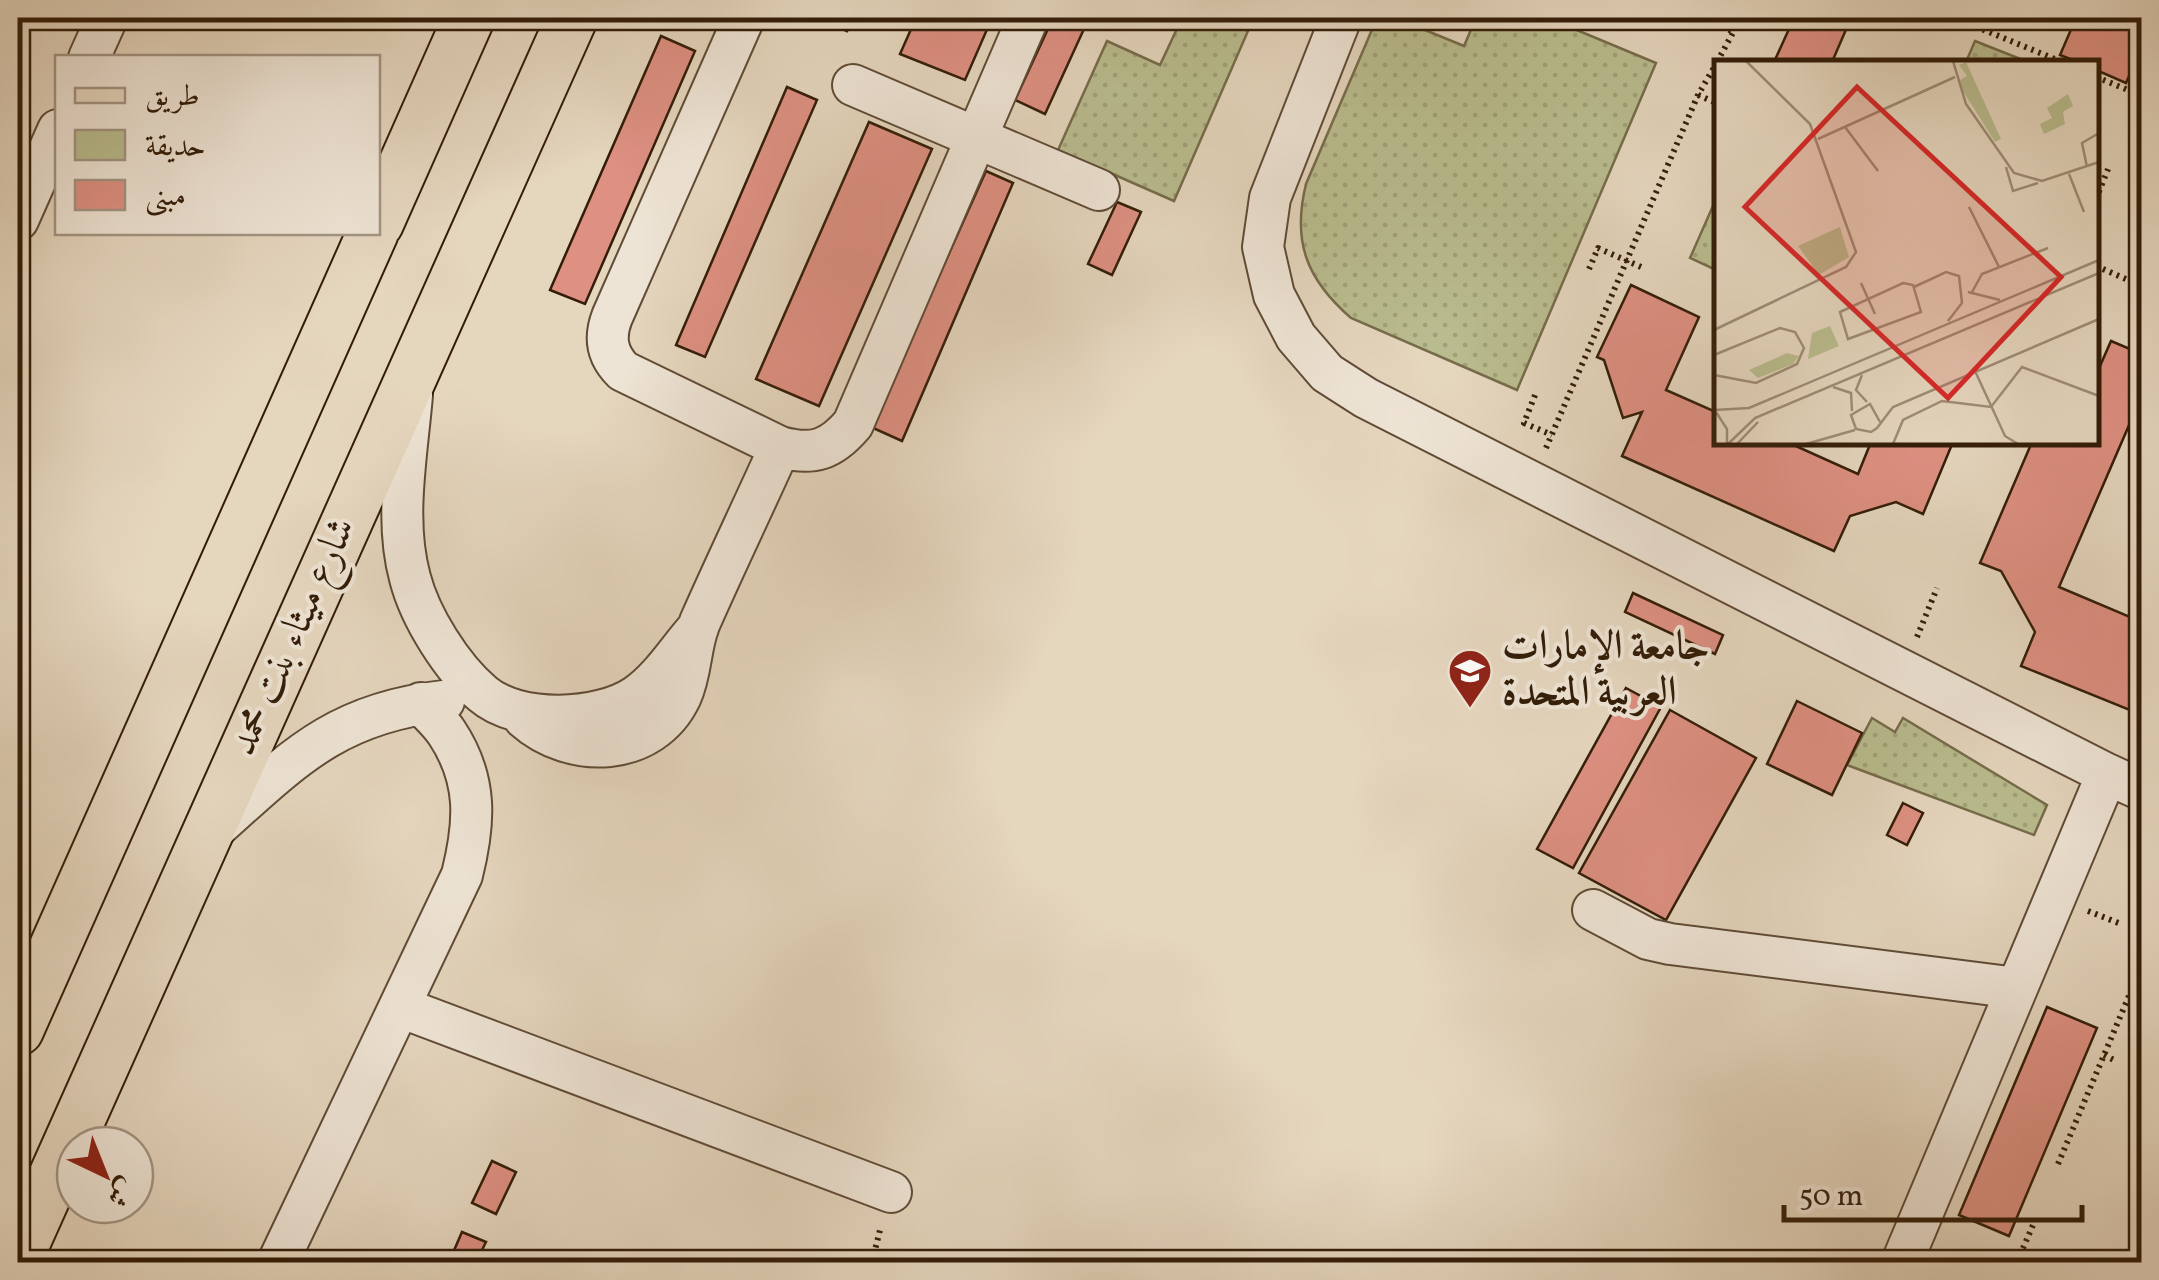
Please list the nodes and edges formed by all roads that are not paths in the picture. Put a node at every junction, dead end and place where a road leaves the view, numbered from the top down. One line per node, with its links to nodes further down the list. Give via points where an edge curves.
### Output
1 (107, 18): 7 (street)
2 (469, 18): 12 (main road)
3 (572, 18): 15 (main road, شارع ميثاء بنت محمد)
4 (744, 18): 16 (street, via 607,340 623,371)
5 (1028, 18): 10 (street)
6 (1342, 18): 19 (street, via 1270,198 1263,247 1274,295 1296,338 1327,372 1366,398)
7 (91, 55)
8 (853, 85): 10 (street)
9 (55, 137): 13 (street)
10 (977, 137): 11 (street); 16 (street, via 853,424 828,446)
11 (1099, 190)
12 (380, 219)
13 (18, 220)
14 (373, 235): 24 (main road)
15 (414, 369): 17 (street, via 402,515 410,580 457,666); 20 (main road, شارع ميثاء بنت محمد)
16 (780, 447): 17 (street, via 698,628 689,677 666,719 636,740 585,747 566,743)
17 (499, 702): 18 (street)
18 (421, 703): 20 (street, via 328,735); 23 (street, via 463,765 472,801 471,839 462,875)
19 (2124, 782): 22 (street)
20 (202, 840): 26 (main road, شارع ميثاء بنت محمد)
21 (1592, 910): 22 (street, via 1670,944)
22 (2017, 988): 28 (street)
23 (400, 1007): 25 (street); 27 (street)
24 (18, 1030)
25 (891, 1192)
26 (18, 1257)
27 (278, 1262)
28 (1902, 1262)

